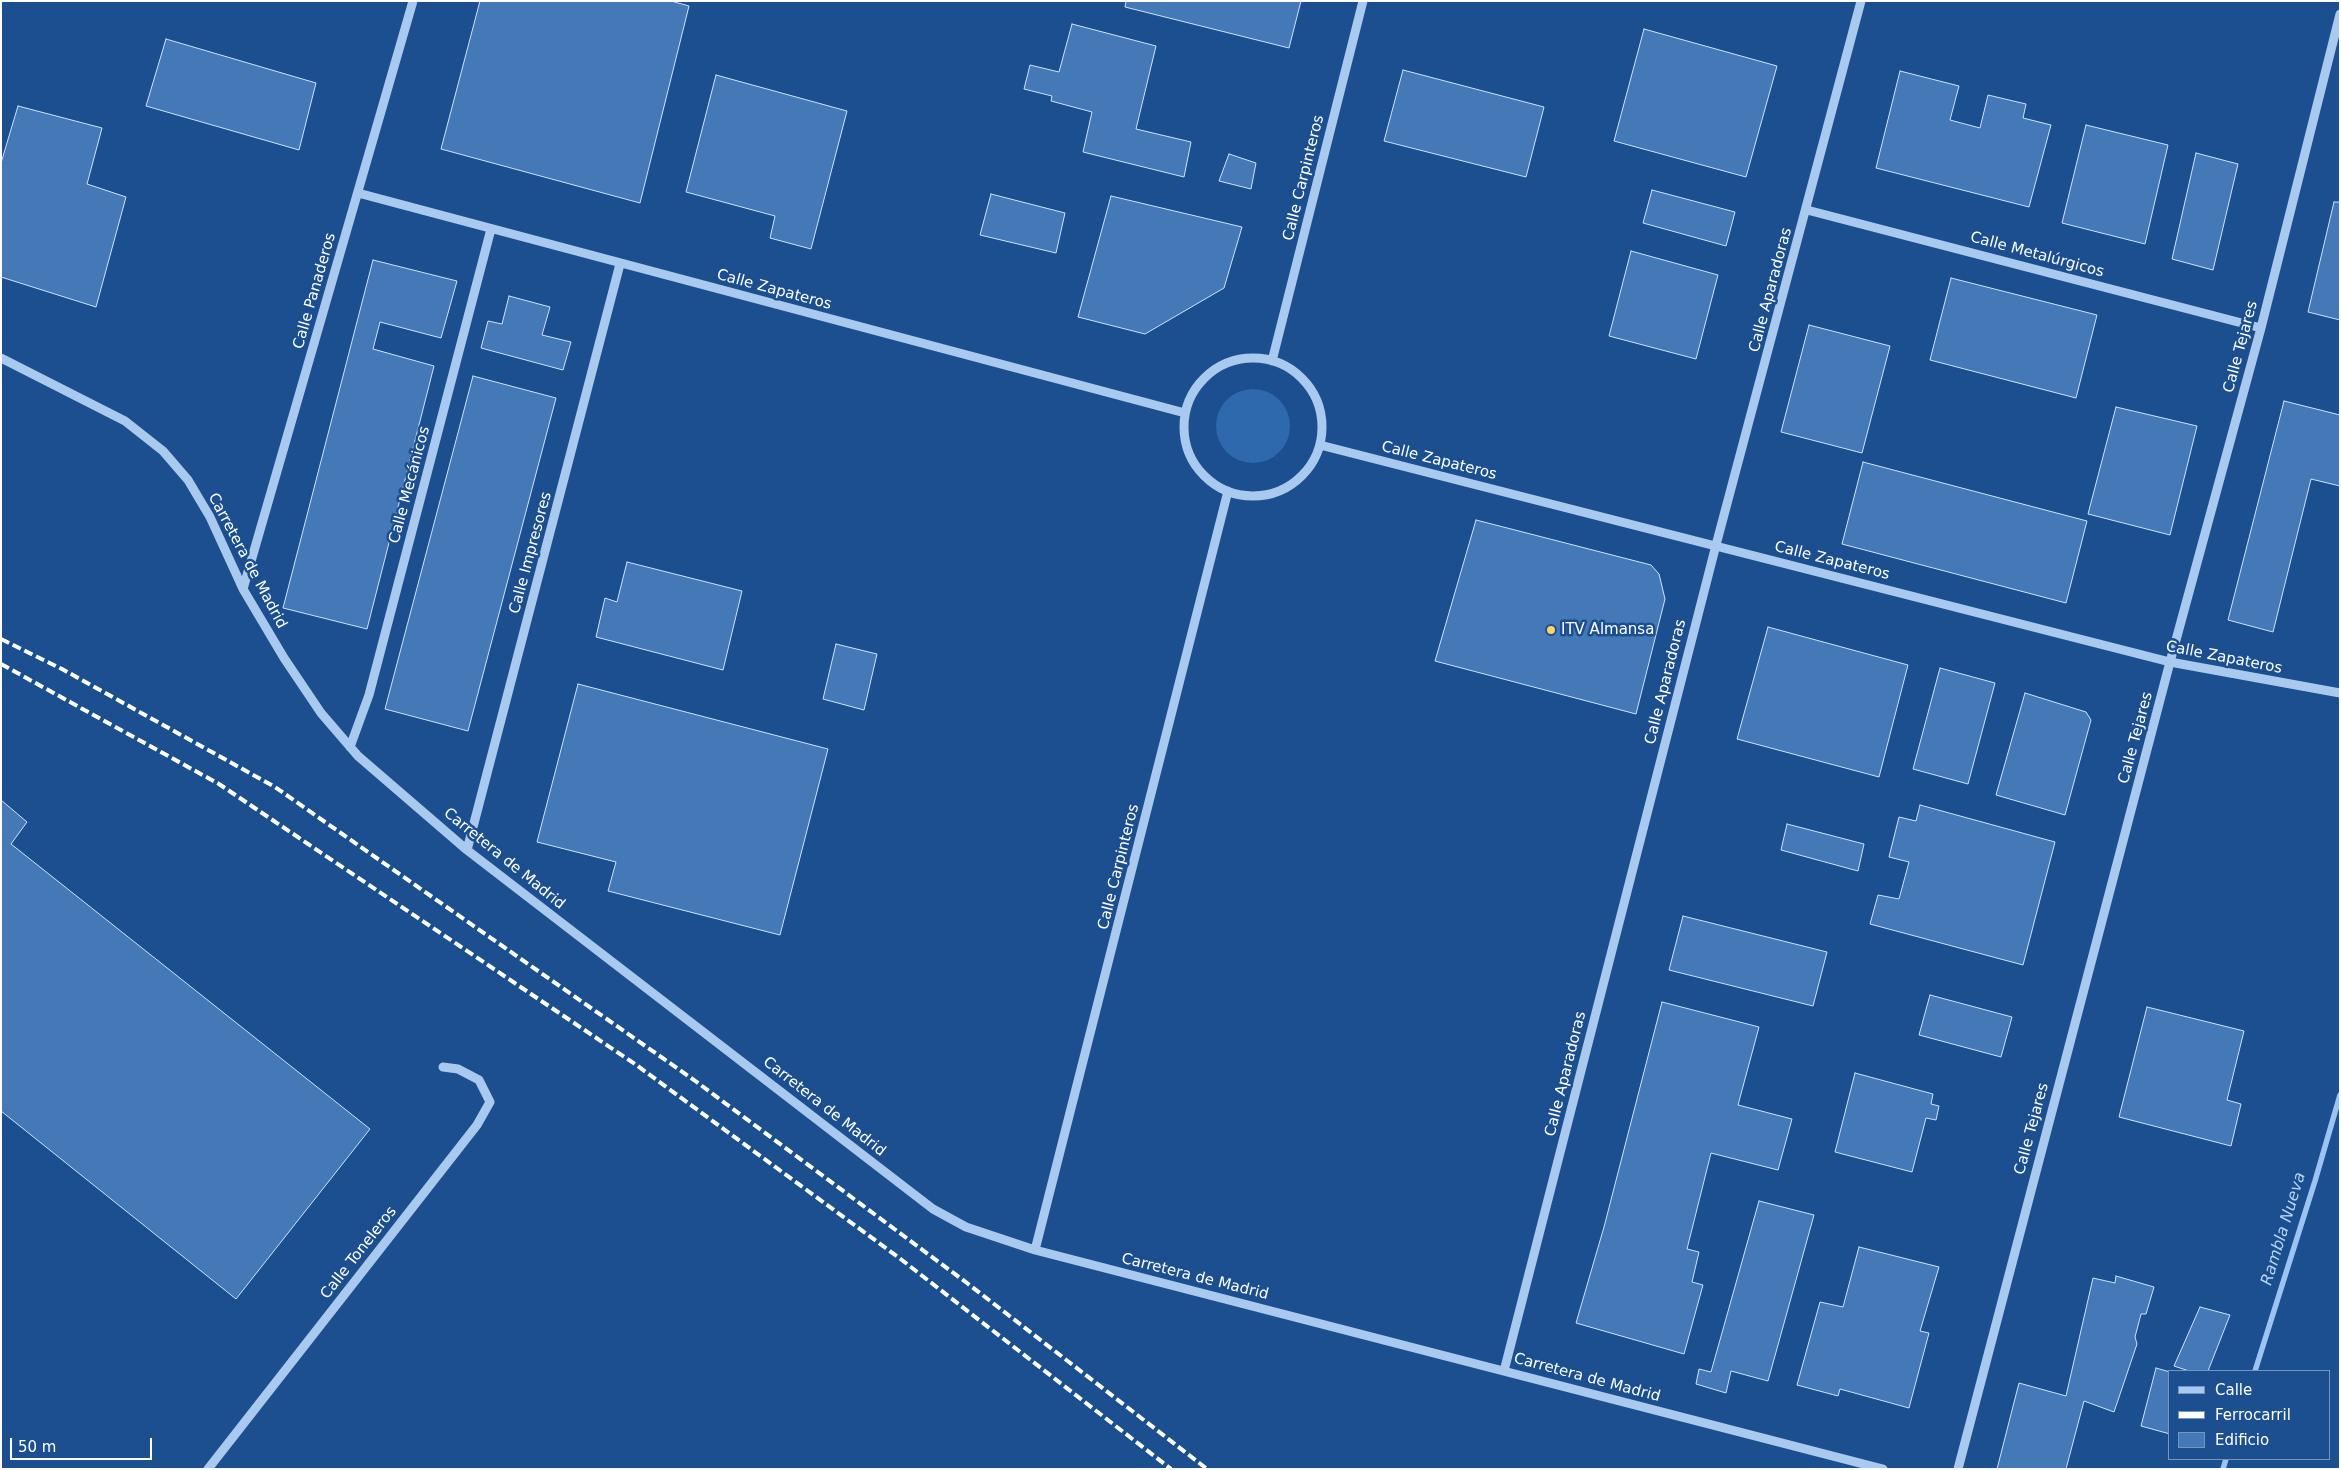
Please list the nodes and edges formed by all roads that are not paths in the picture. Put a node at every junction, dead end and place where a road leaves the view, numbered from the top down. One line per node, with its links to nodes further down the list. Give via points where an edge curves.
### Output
1 (413, 1): 5 (street, Calle Panaderos)
2 (1364, 1): 11 (street, Calle Carpinteros)
3 (1862, 1): 6 (street, Calle Aparadoras)
4 (2340, 14): 9 (street, Calle Tejares)
5 (358, 193): 7 (street, Calle Zapateros); 16 (street, Calle Panaderos)
6 (1807, 210): 9 (street, Calle Metalúrgicos); 15 (street, Calle Aparadoras)
7 (491, 229): 8 (street, Calle Zapateros); 19 (street, Calle Mecánicos, via 361,722)
8 (620, 264): 12 (street, Calle Zapateros); 20 (street, Calle Impresores)
9 (2260, 328): 17 (street, Calle Tejares)
10 (1, 358): 16 (street, Carretera de Madrid, via 125,421 164,451 188,480 210,518)
11 (1272, 361): 12 (street, via 1252,357 1229,362 1209,373 1193,391); 13 (street, via 1294,371 1309,386 1319,404 1322,424)
12 (1185, 412): 14 (street, via 1184,432 1192,460 1211,482)
13 (1320, 446): 14 (street, via 1310,466 1294,483 1274,493 1251,496); 15 (street, Calle Zapateros)
14 (1228, 492): 22 (street, Calle Carpinteros)
15 (1716, 545): 17 (street, Calle Zapateros); 23 (street, Calle Aparadoras)
16 (243, 589): 19 (street, Carretera de Madrid, via 321,713)
17 (2170, 662): 18 (street, Calle Zapateros); 26 (street, Calle Tejares)
18 (2340, 693)
19 (350, 747): 20 (street, Carretera de Madrid)
20 (468, 850): 22 (street, Carretera de Madrid, via 933,1209 966,1227)
21 (443, 1066): 24 (street, Calle Toneleros, via 458,1069 479,1080 490,1102 477,1125)
22 (1035, 1250): 23 (street, Carretera de Madrid)
23 (1504, 1371): 25 (street, Carretera de Madrid)
24 (208, 1469)
25 (1883, 1469)
26 (1958, 1469)

